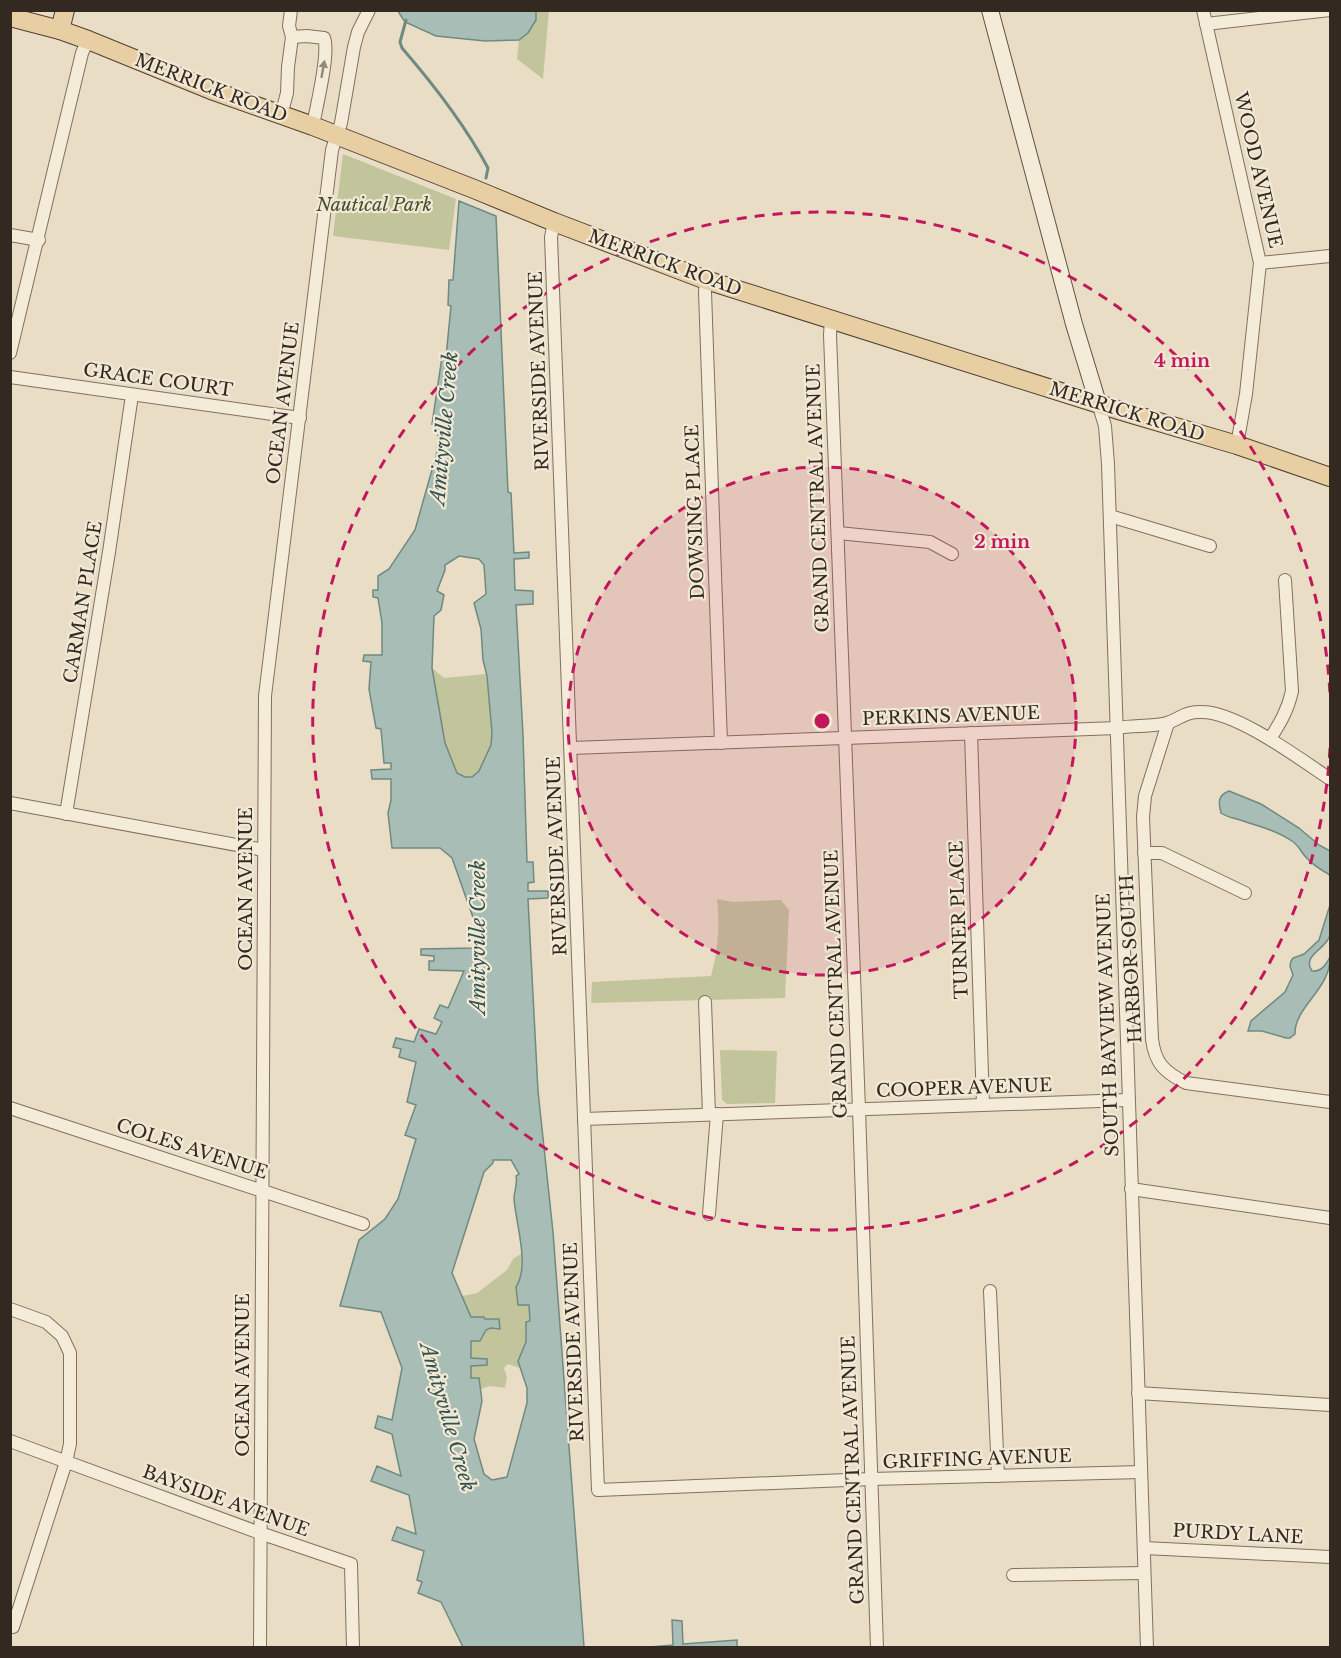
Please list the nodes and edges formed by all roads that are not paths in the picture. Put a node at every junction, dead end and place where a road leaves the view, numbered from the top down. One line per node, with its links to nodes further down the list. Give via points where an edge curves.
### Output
1 (65, 10): 10 (main road)
2 (291, 10): 11 (street)
3 (369, 10): 15 (street, OCEAN AVENUE, via 354,47)
4 (990, 10): 26 (main road)
5 (1203, 10): 8 (street, WOOD AVENUE)
6 (1328, 11): 8 (street); 9 (street)
7 (10, 17): 10 (main road, MERRICK ROAD)
8 (1206, 24): 20 (street, WOOD AVENUE)
9 (1330, 24)
10 (60, 30): 12 (main road, MERRICK ROAD)
11 (292, 37): 13 (street); 14 (street, one-way to 11, via 326,43 318,36)
12 (88, 40): 13 (main road, MERRICK ROAD); 18 (street)
13 (281, 115): 14 (main road, MERRICK ROAD)
14 (313, 126): 15 (main road, MERRICK ROAD)
15 (337, 136): 16 (main road, MERRICK ROAD); 27 (street, OCEAN AVENUE, via 331,156)
16 (554, 222): 21 (main road, MERRICK ROAD); 41 (street, RIVERSIDE AVENUE, via 551,237)
17 (10, 235): 18 (street)
18 (39, 240): 23 (street)
19 (1330, 256): 20 (street)
20 (1260, 263): 28 (street, WOOD AVENUE)
21 (706, 280): 22 (main road, MERRICK ROAD); 40 (street, DOWSING PLACE)
22 (831, 320): 26 (main road, MERRICK ROAD); 31 (street, GRAND CENTRAL AVENUE)
23 (10, 353)
24 (10, 376): 25 (street, GRACE COURT)
25 (132, 395): 27 (street, GRACE COURT); 44 (street, CARMAN PLACE)
26 (1098, 403): 28 (main road, MERRICK ROAD); 30 (street, SOUTH BAYVIEW AVENUE, via 1105,426)
27 (300, 418): 45 (street, OCEAN AVENUE, via 265,696)
28 (1237, 445): 29 (main road, MERRICK ROAD)
29 (1330, 477)
30 (1110, 516): 32 (street); 36 (street, SOUTH BAYVIEW AVENUE)
31 (838, 533): 33 (street, via 930,542); 38 (street, GRAND CENTRAL AVENUE)
32 (1210, 546)
33 (952, 554)
34 (1285, 580): 39 (street, via 1292,691 1283,719)
35 (1168, 723): 36 (street, PERKINS AVENUE); 39 (street, PERKINS AVENUE, via 1185,714 1215,713); 46 (street, HARBOR SOUTH, via 1145,796)
36 (1117, 728): 37 (street, PERKINS AVENUE); 49 (street, SOUTH BAYVIEW AVENUE)
37 (971, 733): 38 (street, PERKINS AVENUE); 51 (street, TURNER PLACE)
38 (845, 738): 40 (street, PERKINS AVENUE); 53 (street, GRAND CENTRAL AVENUE)
39 (1270, 739): 42 (street, PERKINS AVENUE)
40 (721, 743): 41 (street, PERKINS AVENUE)
41 (571, 748): 55 (street, RIVERSIDE AVENUE)
42 (1330, 779)
43 (10, 803): 44 (street)
44 (66, 814): 45 (street)
45 (264, 850): 56 (street, OCEAN AVENUE)
46 (1144, 853): 47 (street, HARBOR SOUTH, via 1162,853); 50 (street, HARBOR SOUTH, via 1152,1039 1154,1053 1163,1067 1186,1083)
47 (1245, 893)
48 (705, 1002): 54 (street)
49 (1128, 1100): 51 (street, COOPER AVENUE); 57 (street, SOUTH BAYVIEW AVENUE)
50 (1330, 1102)
51 (983, 1105): 53 (street, COOPER AVENUE)
52 (10, 1108): 56 (street, COLES AVENUE)
53 (859, 1109): 54 (street, COOPER AVENUE); 69 (street, GRAND CENTRAL AVENUE)
54 (713, 1114): 55 (street, COOPER AVENUE); 58 (street)
55 (584, 1119): 70 (street, RIVERSIDE AVENUE)
56 (263, 1190): 60 (street, COLES AVENUE); 71 (street, OCEAN AVENUE)
57 (1131, 1190): 59 (street); 63 (street, SOUTH BAYVIEW AVENUE)
58 (709, 1214)
59 (1330, 1218)
60 (363, 1224)
61 (990, 1291): 68 (street)
62 (10, 1309): 66 (street, via 46,1322 62,1336 70,1353 70,1444)
63 (1138, 1393): 64 (street); 67 (street, SOUTH BAYVIEW AVENUE)
64 (1330, 1405)
65 (10, 1442): 66 (street, BAYSIDE AVENUE)
66 (66, 1462): 71 (street, BAYSIDE AVENUE); 76 (street)
67 (1141, 1472): 68 (street, GRIFFING AVENUE); 72 (street, SOUTH BAYVIEW AVENUE)
68 (998, 1476): 69 (street, GRIFFING AVENUE)
69 (871, 1479): 70 (street, GRIFFING AVENUE); 79 (street, GRAND CENTRAL AVENUE)
70 (598, 1490)
71 (260, 1533): 77 (street, OCEAN AVENUE); 78 (street, BAYSIDE AVENUE, via 351,1564)
72 (1144, 1548): 73 (street, PURDY LANE); 74 (street, SOUTH BAYVIEW AVENUE)
73 (1330, 1557)
74 (1144, 1573): 75 (street); 80 (street, SOUTH BAYVIEW AVENUE)
75 (1013, 1575)
76 (13, 1627)
77 (260, 1647)
78 (352, 1647)
79 (877, 1647)
80 (1146, 1647)

